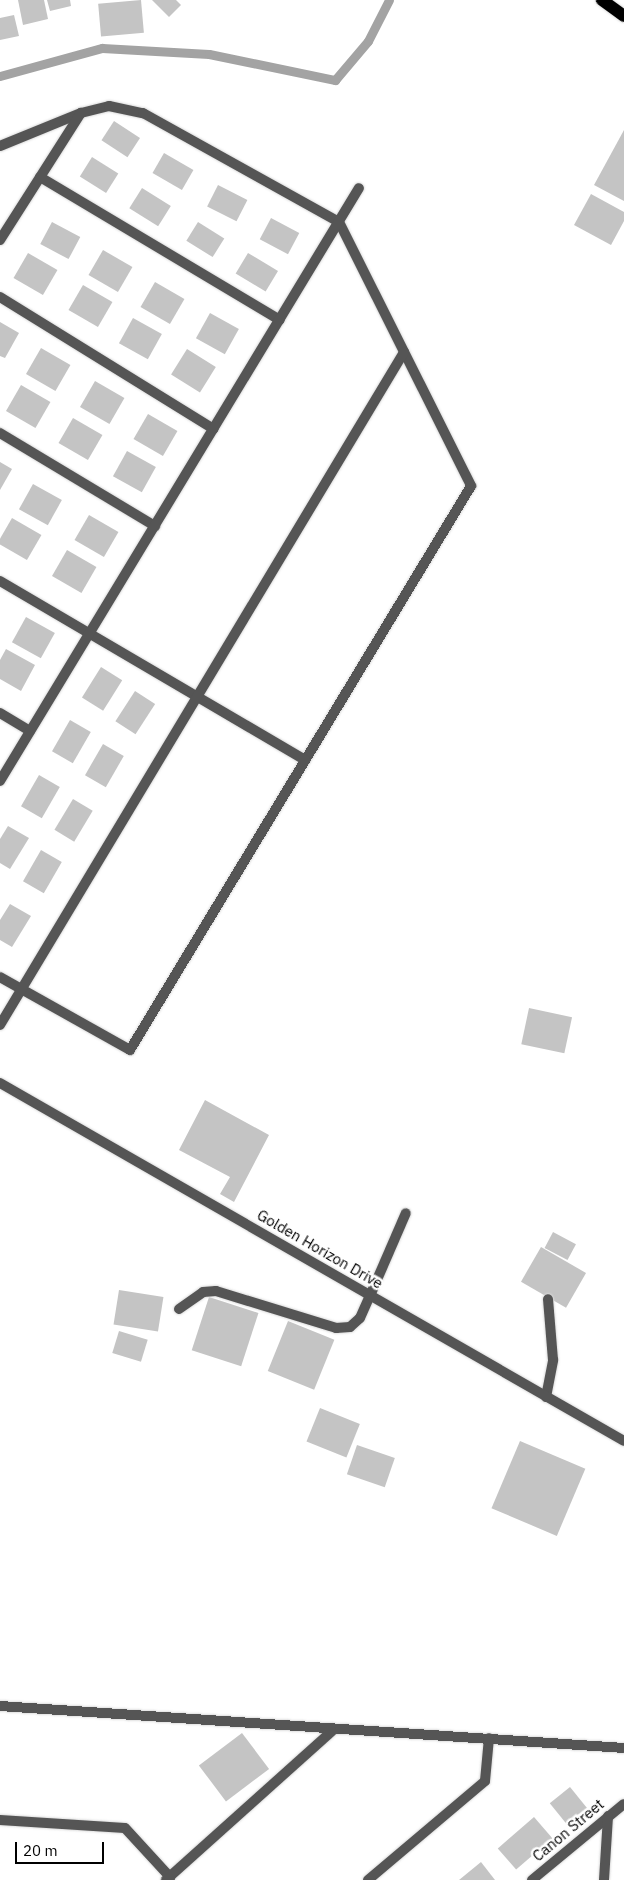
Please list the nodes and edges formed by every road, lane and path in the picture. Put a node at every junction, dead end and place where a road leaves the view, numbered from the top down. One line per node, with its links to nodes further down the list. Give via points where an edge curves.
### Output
1 (602, 0): 2 (main road)
2 (624, 16)
3 (81, 113): 4 (street); 5 (street); 7 (street, via 109,106 143,113)
4 (0, 146)
5 (40, 177): 8 (street); 10 (street)
6 (359, 188): 7 (street)
7 (339, 222): 10 (street); 11 (street)
8 (0, 240)
9 (0, 297): 12 (street)
10 (280, 320): 12 (street)
11 (404, 352): 17 (street); 20 (street, via 471,486)
12 (214, 429): 14 (street)
13 (0, 433): 14 (street)
14 (155, 526): 16 (street)
15 (0, 581): 16 (street)
16 (89, 634): 17 (street); 19 (street)
17 (197, 697): 20 (street); 23 (street)
18 (0, 713): 19 (street)
19 (30, 731): 21 (street)
20 (305, 760): 23 (street, via 130,1050)
21 (0, 781)
22 (0, 977): 23 (street)
23 (22, 989): 24 (street)
24 (0, 1025)
25 (0, 1083): 27 (street, Golden Horizon Drive)
26 (406, 1213): 27 (street)
27 (370, 1296): 29 (street, via 360,1318 350,1327 336,1328 216,1291 203,1292); 30 (street, Golden Horizon Drive)
28 (548, 1299): 30 (street, via 553,1360)
29 (179, 1309)
30 (546, 1397): 31 (street, Golden Horizon Drive)
31 (624, 1442)
32 (0, 1706): 33 (street)
33 (332, 1731): 34 (street); 39 (street)
34 (488, 1738): 35 (street); 40 (street, via 485,1781)
35 (624, 1748)
36 (624, 1804): 37 (street, Canon Street)
37 (608, 1816): 41 (street, Canon Street); 42 (street)
38 (0, 1820): 39 (street, via 125,1828)
39 (168, 1878)
40 (368, 1880)
41 (532, 1880)
42 (604, 1880)

